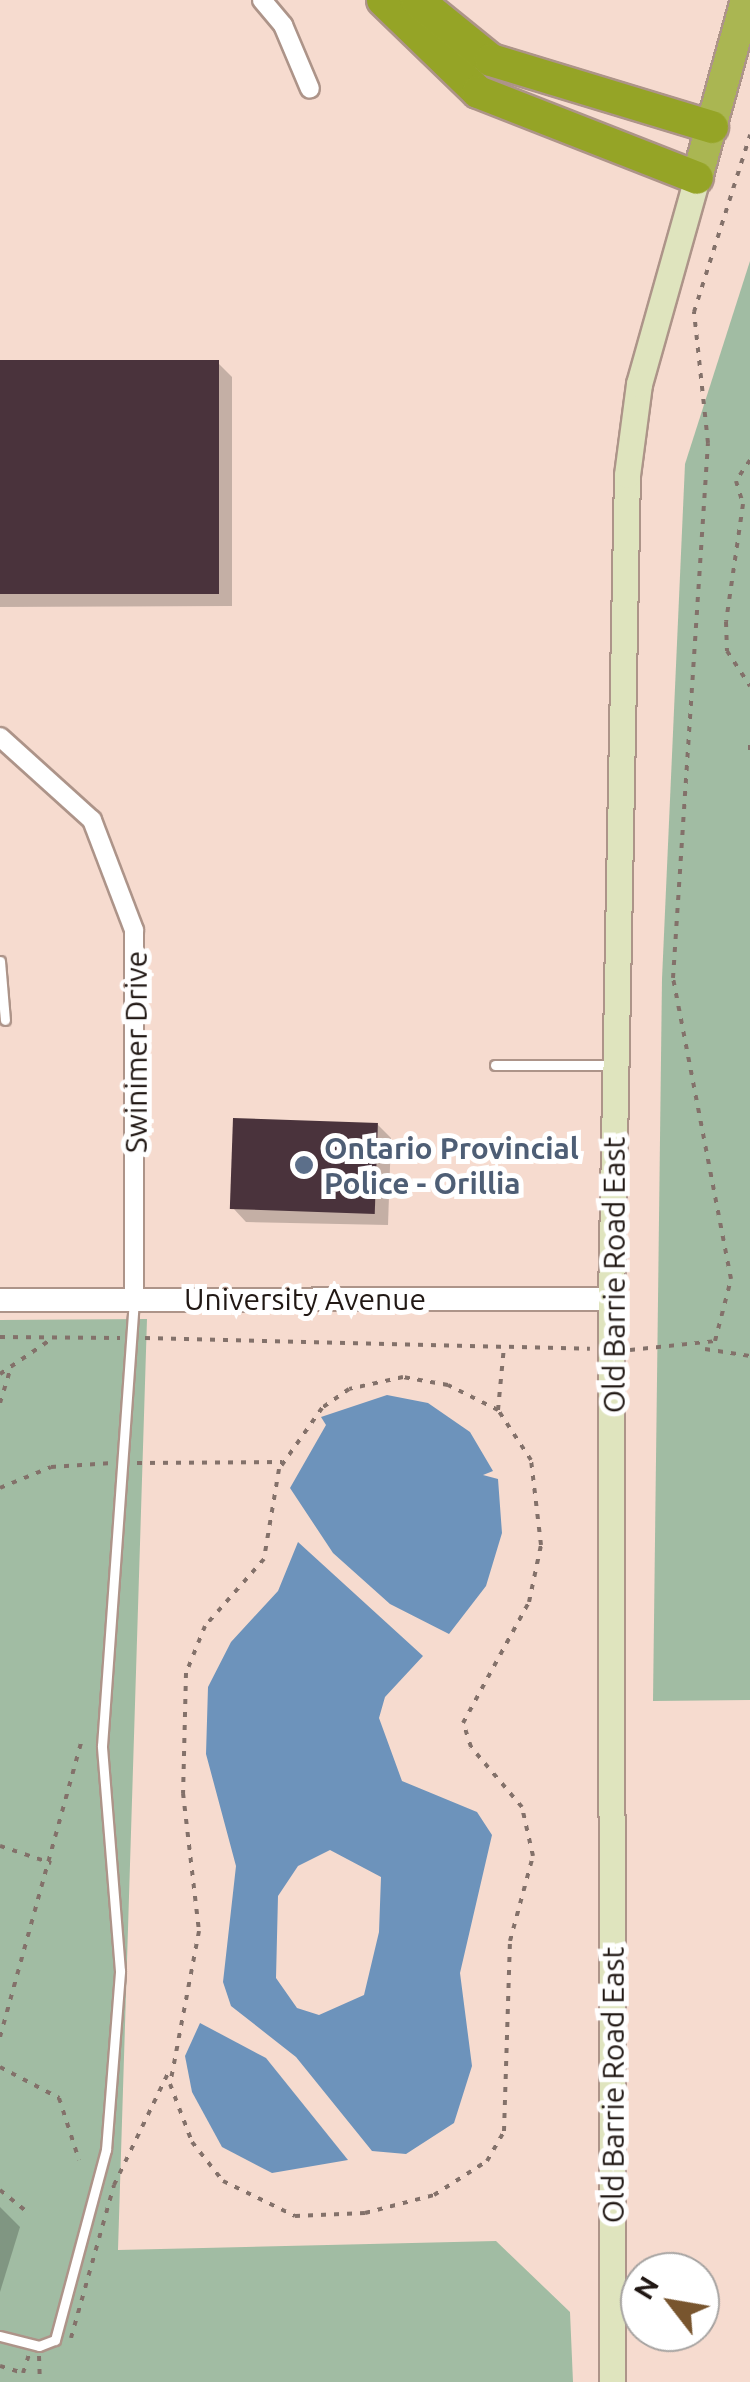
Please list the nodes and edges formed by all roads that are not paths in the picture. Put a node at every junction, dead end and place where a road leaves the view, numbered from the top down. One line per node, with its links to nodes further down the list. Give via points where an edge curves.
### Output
1 (262, 0): 5 (street, via 283,25)
2 (383, 0): 7 (highway, via 478,92)
3 (417, 0): 6 (highway, via 491,60)
4 (746, 0): 6 (highway)
5 (310, 89)
6 (712, 127): 7 (highway)
7 (697, 178): 12 (main road, Old Barrie Road East, via 639,384 627,475)
8 (0, 736): 13 (street, Swinimer Drive, via 92,820 134,930)
9 (0, 961): 10 (lane)
10 (5, 1020)
11 (496, 1065): 12 (lane)
12 (616, 1066): 15 (main road, Old Barrie Road East)
13 (134, 1298): 14 (street, University Avenue); 15 (street, University Avenue); 16 (lane, via 128,1464 102,1746 120,1971 106,2150 60,2329 37,2350)
14 (0, 1300)
15 (611, 1300): 17 (main road, Old Barrie Road East)
16 (0, 2336)
17 (612, 2382)

